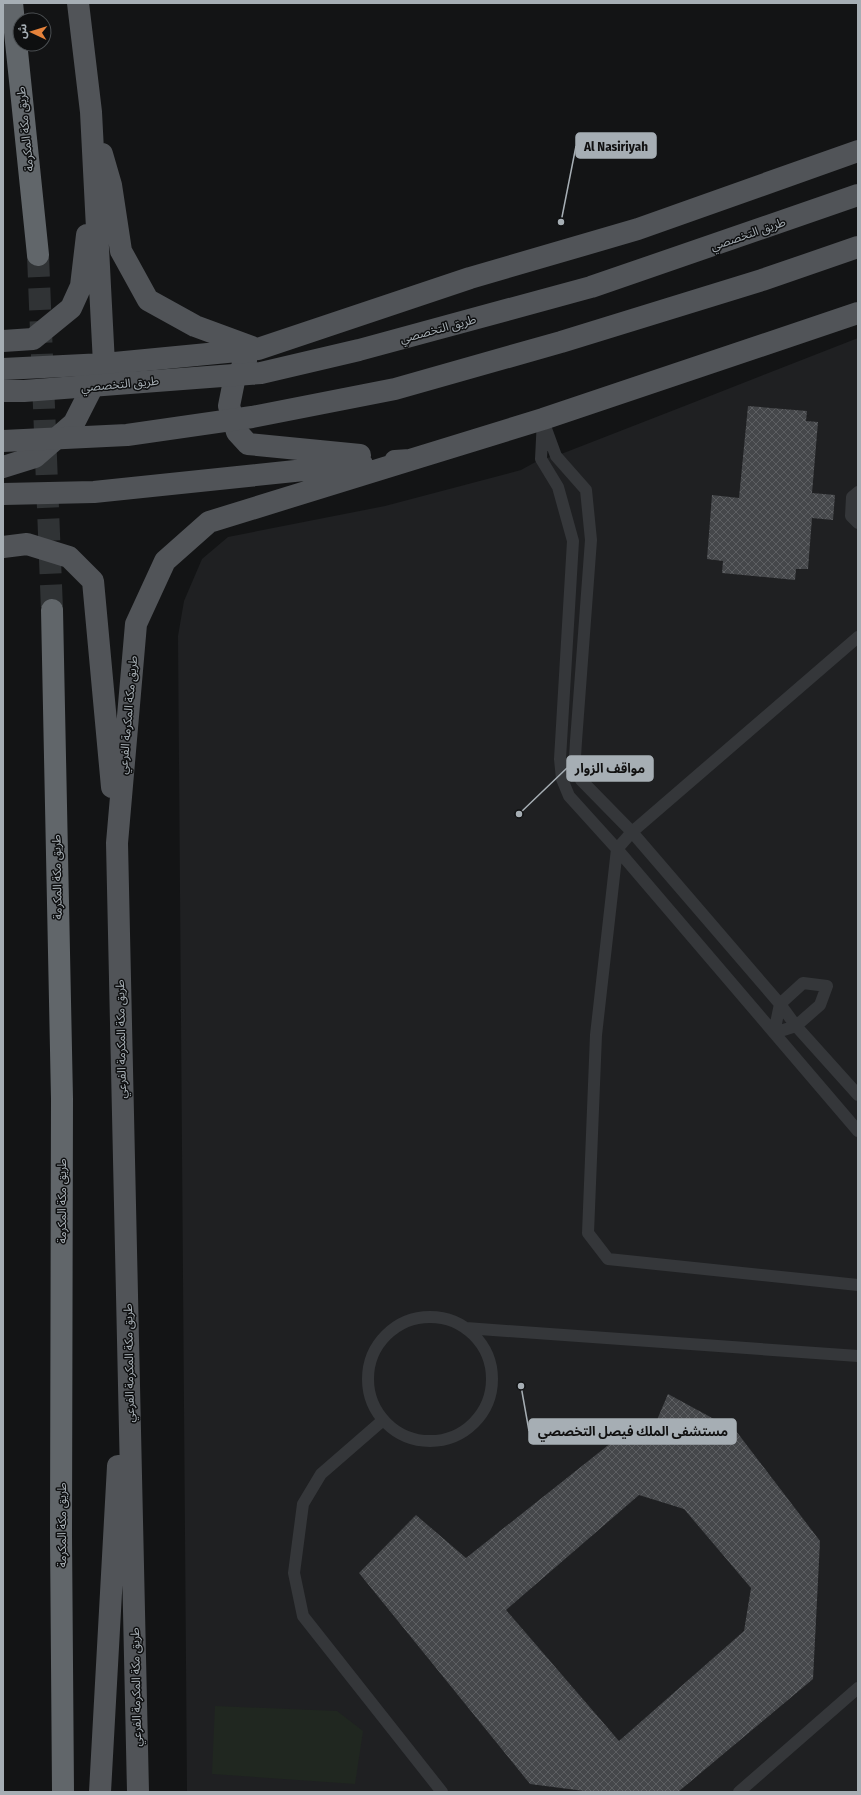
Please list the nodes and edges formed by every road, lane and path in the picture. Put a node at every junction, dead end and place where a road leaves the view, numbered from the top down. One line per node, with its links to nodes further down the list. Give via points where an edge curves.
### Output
1 (12, 3): 7 (highway, طريق مكة المكرمة)
2 (78, 3): 3 (main road)
3 (91, 112): 9 (main road, via 86,248 80,286 72,308 33,340); 10 (main road, via 111,185 121,251 148,300 195,326); 11 (main road)
4 (858, 151): 10 (main road, via 638,229 470,278)
5 (858, 195): 13 (main road, طريق التخصصي, bridge, via 591,287 352,352 261,373)
6 (858, 247): 15 (main road, bridge, via 762,280 561,342 395,389 252,417 126,435)
7 (38, 255)
8 (858, 313): 14 (main road)
9 (3, 341)
10 (258, 349): 11 (main road); 16 (main road, via 249,355 234,381 229,406 237,432 248,444)
11 (104, 364): 12 (main road); 17 (main road, via 74,423 35,457)
12 (3, 369)
13 (3, 391)
14 (543, 418): 16 (main road); 24 (lane, via 556,456 586,490 591,540 575,757 581,780); 26 (lane, via 541,459 558,487 573,541 560,759 562,779 569,796)
15 (3, 441)
16 (410, 460): 19 (main road, via 94,492); 25 (main road, طريق مكة المكرمة الفرعي, via 209,522 165,562 136,624)
17 (3, 467)
18 (858, 492): 20 (lane, via 852,497 851,516)
19 (3, 494)
20 (858, 523)
21 (3, 547): 25 (main road, via 27,544 69,557 93,581)
22 (52, 610): 39 (highway, طريق مكة المكرمة, via 62,1099 61,1535)
23 (858, 637): 24 (lane)
24 (632, 832): 26 (lane); 27 (lane)
25 (117, 844): 33 (main road, طريق مكة المكرمة الفرعي)
26 (617, 849): 29 (lane); 32 (lane, via 596,1035 588,1233 608,1259)
27 (780, 1004): 28 (lane); 28 (lane, via 803,983 826,986 820,1005); 29 (lane)
28 (796, 1026): 29 (lane); 30 (lane)
29 (774, 1033): 31 (lane)
30 (858, 1095)
31 (858, 1131)
32 (858, 1285)
33 (127, 1293): 38 (main road, طريق مكة المكرمة الفرعي); 40 (main road)
34 (466, 1328): 35 (lane); 36 (lane, via 448,1319 428,1316 409,1320 392,1329 378,1343 369,1361 367,1380 371,1402); 36 (lane, via 480,1341 489,1359 492,1378 489,1400 478,1419 462,1434 441,1441 420,1442 399,1434)
35 (858, 1356)
36 (382, 1421): 43 (lane, via 321,1474 303,1504 294,1573 303,1616)
37 (858, 1688): 44 (lane)
38 (137, 1769): 41 (main road, طريق مكة المكرمة الفرعي); 42 (lane)
39 (64, 1792)
40 (100, 1792)
41 (138, 1792)
42 (149, 1792)
43 (442, 1792)
44 (739, 1792)

